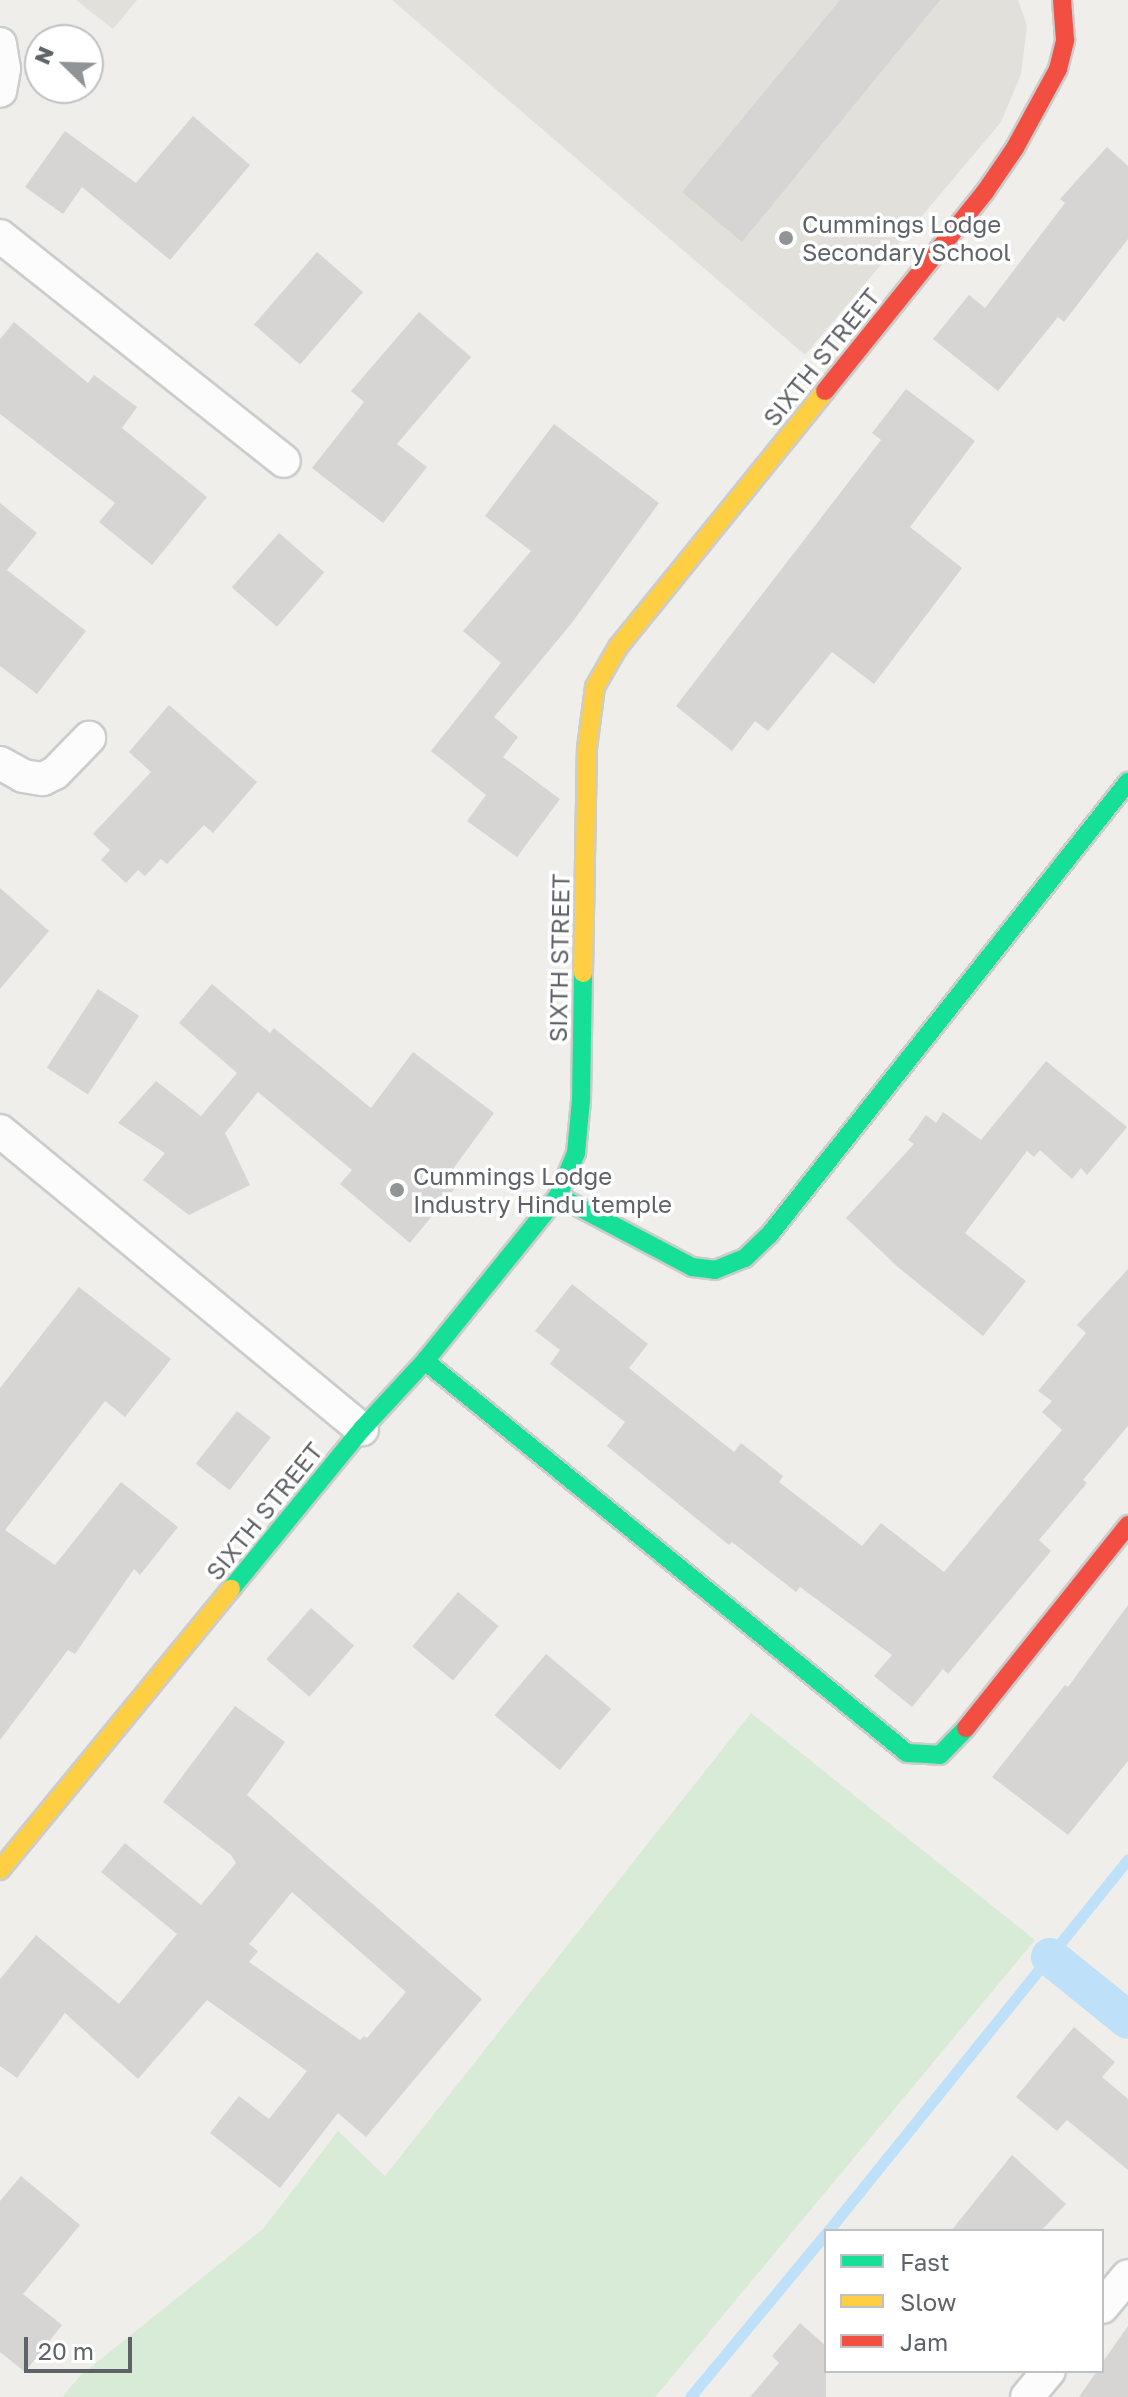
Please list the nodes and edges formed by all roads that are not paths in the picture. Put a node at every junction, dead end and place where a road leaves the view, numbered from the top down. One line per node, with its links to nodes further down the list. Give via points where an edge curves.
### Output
1 (1062, 0): 10 (street, SIXTH STREET, via 1065,40 1058,69 1008,159 618,647 595,687 587,748 581,1100 576,1153)
2 (0, 44): 3 (street)
3 (0, 91)
4 (0, 236): 5 (street)
5 (284, 461)
6 (89, 738): 7 (street, via 43,779 23,776)
7 (0, 763)
8 (1128, 782): 10 (street, via 770,1234 745,1258 715,1270 692,1267)
9 (0, 1131): 12 (street)
10 (558, 1196): 11 (street, SIXTH STREET)
11 (425, 1361): 12 (street, SIXTH STREET); 13 (street, via 907,1753 940,1755 950,1748)
12 (362, 1429): 14 (street, SIXTH STREET)
13 (1128, 1525)
14 (0, 1870)
15 (1128, 2276): 16 (street)
16 (1104, 2305)
17 (1047, 2373): 18 (street)
18 (1027, 2397)

